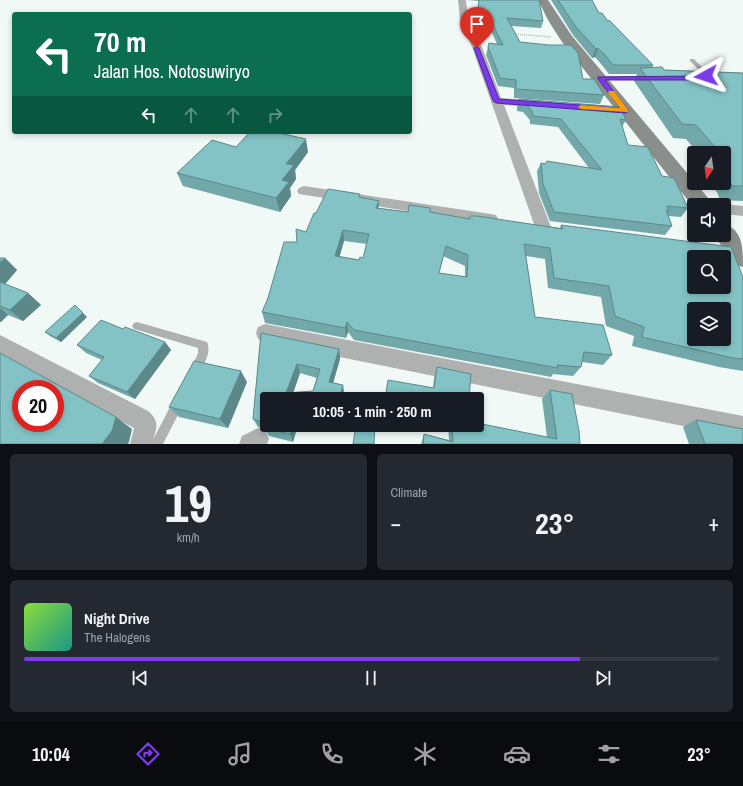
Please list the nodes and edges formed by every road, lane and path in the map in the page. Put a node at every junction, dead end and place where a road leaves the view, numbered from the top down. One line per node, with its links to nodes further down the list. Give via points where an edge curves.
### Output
1 (462, 0): 3 (street, via 464,19)
2 (543, 0): 6 (street)
3 (469, 30): 4 (path); 11 (street)
4 (499, 32)
5 (514, 34): 6 (path)
6 (567, 39): 8 (street)
7 (692, 60): 10 (lane, via 706,74 705,77)
8 (600, 78): 9 (lane); 14 (street, via 618,110)
9 (653, 78)
10 (698, 78)
11 (496, 101): 12 (street); 19 (street)
12 (550, 105)
13 (304, 191): 17 (street)
14 (697, 198)
15 (731, 210): 16 (street)
16 (743, 211)
17 (504, 221)
18 (527, 225): 19 (street)
19 (543, 227): 20 (street)
20 (558, 229)
21 (137, 326): 24 (lane, via 203,345 203,353)
22 (265, 333): 26 (street)
23 (0, 344): 27 (street, via 140,419 146,424)
24 (191, 380)
25 (185, 390): 28 (lane)
26 (743, 427)
27 (141, 444)
28 (157, 444)

